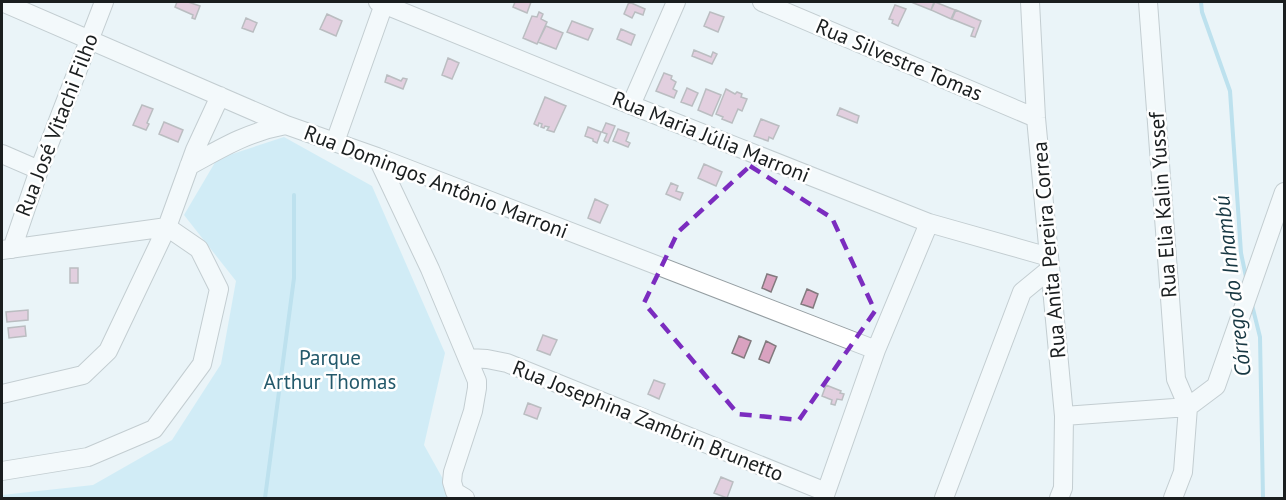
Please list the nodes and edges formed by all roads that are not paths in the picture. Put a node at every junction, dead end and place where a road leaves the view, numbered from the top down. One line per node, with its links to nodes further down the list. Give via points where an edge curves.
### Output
1 (2, 2): 8 (street, Rua Domingos Antônio Marroni)
2 (104, 2): 8 (street, Rua José Vitachi Filho)
3 (676, 2): 10 (street)
4 (762, 2): 11 (street, Rua Silvestre Tomas)
5 (1030, 2): 11 (street, Rua Anita Pereira Correa)
6 (1147, 2): 26 (street, Rua Elia Kalin Yussef, via 1176,379)
7 (381, 3): 10 (street, Rua Maria Júlia Marroni); 13 (street)
8 (89, 39): 9 (street, Rua Domingos Antônio Marroni); 17 (street, Rua José Vitachi Filho)
9 (220, 96): 12 (street, Rua Domingos Antônio Marroni); 16 (street)
10 (631, 105): 19 (street, Rua Maria Júlia Marroni)
11 (1036, 118): 22 (street, Rua Anita Pereira Correa)
12 (286, 125): 13 (street, Rua Domingos Antônio Marroni); 16 (street, via 253,133)
13 (335, 142): 15 (street, Rua Domingos Antônio Marroni)
14 (2, 154): 17 (street)
15 (377, 158): 23 (street, Rua Domingos Antônio Marroni); 24 (street)
16 (189, 166): 20 (street)
17 (39, 170): 21 (street, Rua José Vitachi Filho)
18 (1284, 192): 26 (street, via 1216,386)
19 (929, 224): 22 (street, Rua Maria Júlia Marroni); 23 (street)
20 (167, 227): 21 (street); 25 (street, via 108,351 82,375); 28 (street, via 199,249 219,289 202,364 154,429 88,457)
21 (7, 249)
22 (1050, 263): 27 (street, Rua Anita Pereira Correa); 31 (street, via 1022,292)
23 (876, 350): 29 (street)
24 (468, 358): 29 (street, Rua Josephina Zambrin Brunetto, via 507,363); 30 (street, via 477,388 452,482 455,492)
25 (2, 394)
26 (1188, 407): 27 (street); 33 (street, via 1183,472)
27 (1064, 416): 32 (street, Rua Anita Pereira Correa, via 1063,488)
28 (2, 471)
29 (825, 495)
30 (465, 498)
31 (944, 498)
32 (1059, 498)
33 (1173, 498)

